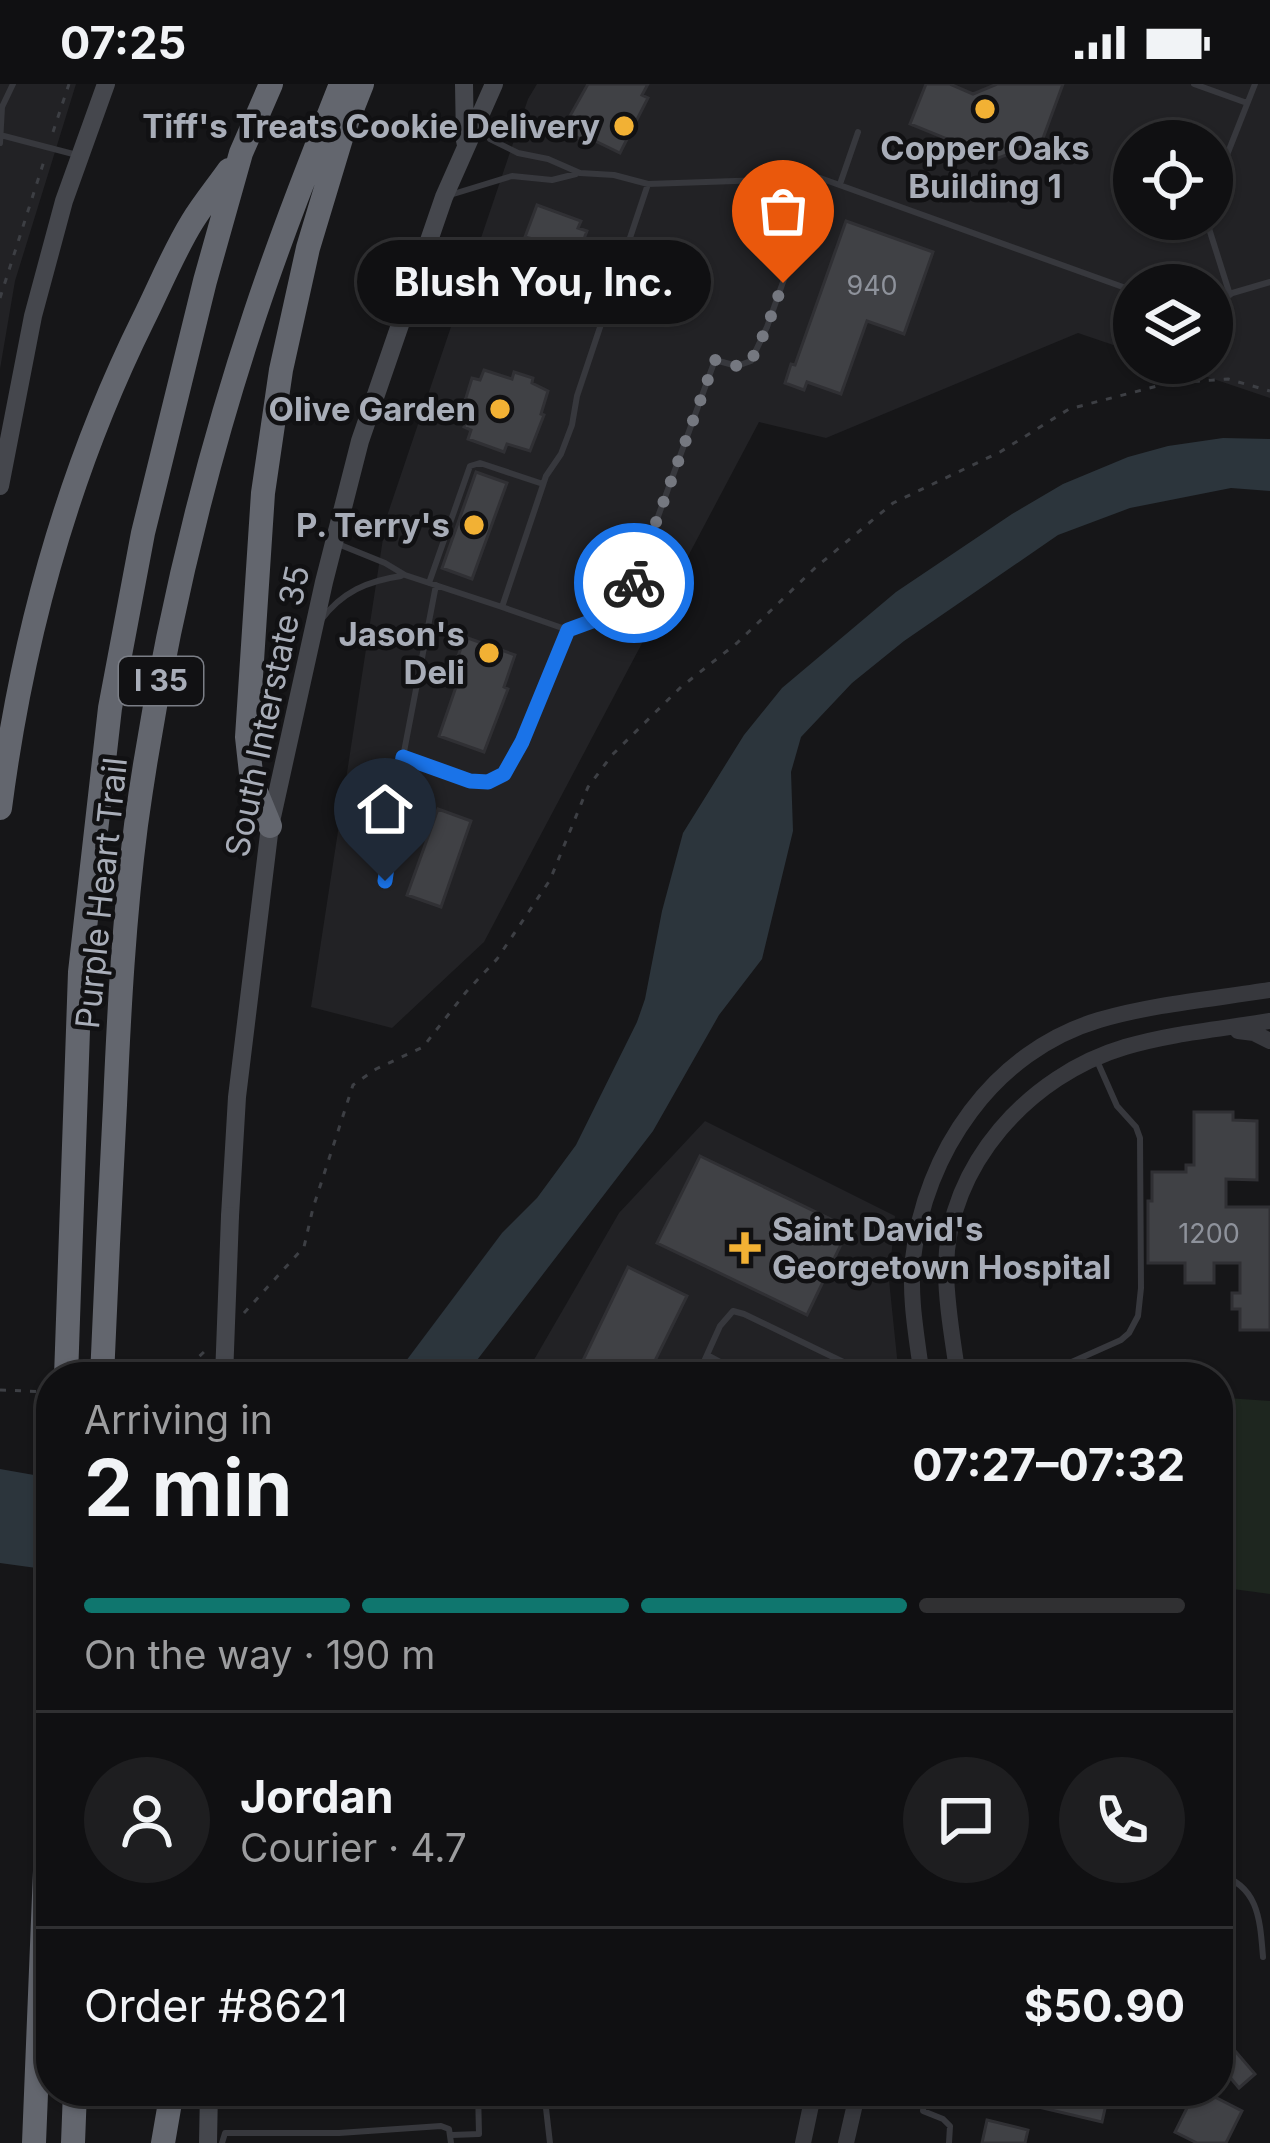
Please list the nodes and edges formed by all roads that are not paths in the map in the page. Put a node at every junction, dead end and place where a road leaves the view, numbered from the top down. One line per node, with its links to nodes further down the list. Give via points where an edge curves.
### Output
1 (13, 84): 13 (lane)
2 (106, 84): 17 (main road)
3 (271, 84): 16 (highway, Purple Heart Trail / I 35)
4 (340, 84): 45 (highway, Purple Heart Trail / I 35, via 254,318 166,653 123,938)
5 (362, 84): 36 (highway, via 308,248 263,493 247,737 251,782)
6 (464, 84): 15 (main road)
7 (494, 84): 11 (main road, South Interstate 35)
8 (1194, 84): 10 (lane)
9 (1255, 84): 10 (lane)
10 (1248, 103): 14 (lane)
11 (480, 114): 15 (main road, South Interstate 35); 18 (lane, via 490,140)
12 (858, 132): 21 (lane)
13 (1, 138): 17 (lane)
14 (1233, 140)
15 (465, 146): 22 (main road, South Interstate 35)
16 (241, 153): 35 (highway, via 191,222 88,443 42,586); 44 (highway, Purple Heart Trail / I 35, via 143,533 110,708 83,928)
17 (80, 156): 27 (main road, via 33,316)
18 (580, 173): 20 (lane); 22 (lane, via 512,176)
19 (820, 178): 20 (lane); 21 (lane); 32 (lane, via 751,361 715,360 632,588 617,612)
20 (648, 184): 26 (lane, via 572,425)
21 (840, 184): 24 (lane)
22 (444, 197): 28 (main road, South Interstate 35)
23 (1270, 282): 25 (lane)
24 (1113, 284)
25 (1233, 295)
26 (543, 484): 30 (lane, via 470,466); 31 (lane)
27 (0, 486)
28 (333, 542): 29 (lane); 33 (main road, South Interstate 35)
29 (405, 575): 30 (lane); 33 (lane, via 372,580 336,601)
30 (432, 584): 31 (lane); 34 (lane)
31 (502, 608): 32 (lane)
32 (568, 630): 34 (lane, via 504,774 470,781)
33 (313, 631): 36 (main road, South Interstate 35)
34 (403, 757): 37 (lane)
35 (0, 808)
36 (270, 826): 46 (main road, South Interstate 35, bridge, via 237,1097)
37 (385, 881)
38 (1270, 990): 50 (street, via 1095,1022 1033,1052 977,1102 936,1165 917,1230 912,1300)
39 (1270, 1021): 40 (street)
40 (1219, 1029): 41 (street); 42 (street)
41 (1270, 1041)
42 (1096, 1059): 51 (street, via 1016,1111 976,1163 946,1264); 52 (lane, via 1140,1138 1141,1288 1129,1333)
43 (707, 1355): 47 (lane); 48 (lane); 49 (lane, via 733,1311)
44 (66, 1362)
45 (103, 1362)
46 (225, 1362)
47 (704, 1362)
48 (720, 1362)
49 (846, 1362)
50 (920, 1362)
51 (956, 1362)
52 (1071, 1362)
53 (1233, 1880): 54 (lane, via 1253,1900)
54 (1263, 1958)
55 (36, 2094): 66 (highway)
56 (74, 2106): 67 (highway)
57 (169, 2106): 68 (highway)
58 (209, 2106): 69 (main road)
59 (478, 2106): 64 (lane)
60 (546, 2106): 72 (lane)
61 (811, 2106): 73 (street)
62 (855, 2106): 74 (street)
63 (924, 2106): 75 (lane, via 950,2126)
64 (478, 2134): 65 (lane); 71 (lane)
65 (452, 2139): 70 (lane, via 441,2126 225,2133)
66 (34, 2143)
67 (73, 2143)
68 (163, 2143)
69 (208, 2143)
70 (222, 2143)
71 (484, 2143)
72 (550, 2143)
73 (802, 2143)
74 (846, 2143)
75 (949, 2143)

